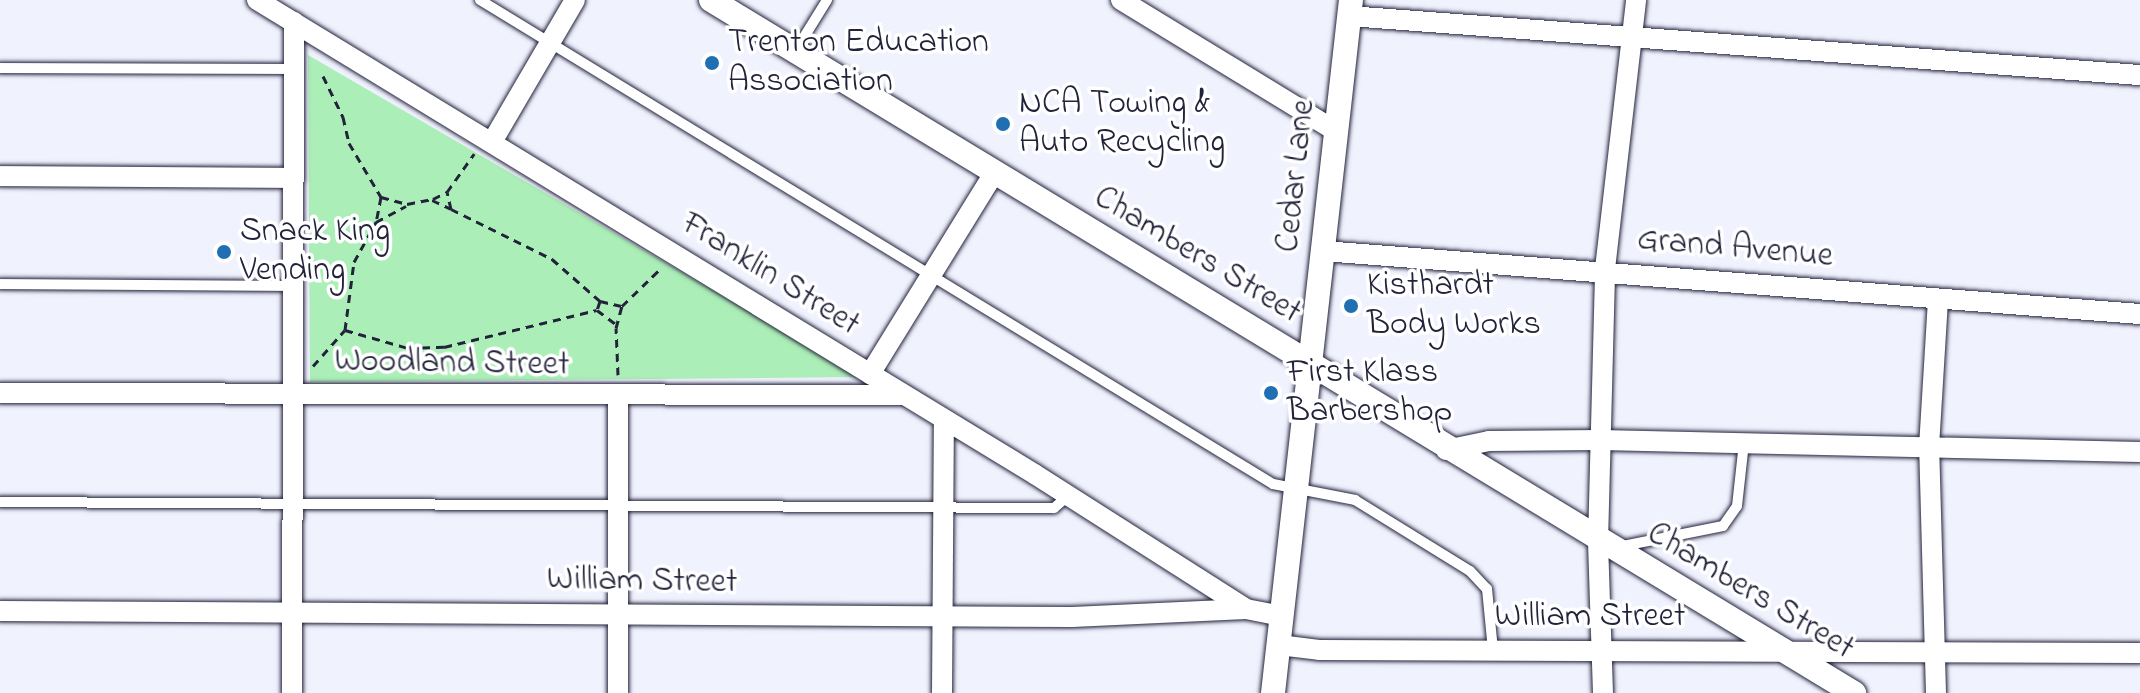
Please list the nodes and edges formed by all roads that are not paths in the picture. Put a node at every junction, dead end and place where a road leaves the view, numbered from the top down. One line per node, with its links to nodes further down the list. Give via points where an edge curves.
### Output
1 (257, 0): 9 (street, Franklin Street)
2 (480, 0): 11 (lane)
3 (575, 0): 11 (street)
4 (711, 0): 12 (street, Chambers Street)
5 (827, 0): 12 (lane)
6 (1121, 0): 16 (street)
7 (1636, 0): 10 (street)
8 (1350, 8): 10 (street); 16 (street, Cedar Lane)
9 (294, 22): 14 (street); 17 (street, Franklin Street)
10 (1633, 34): 15 (street); 22 (street)
11 (550, 42): 17 (street); 23 (lane)
12 (795, 51): 18 (street, Chambers Street)
13 (0, 68): 14 (lane)
14 (294, 69): 20 (street)
15 (2140, 75)
16 (1336, 131): 21 (street, Cedar Lane)
17 (492, 142): 29 (street, Franklin Street)
18 (994, 173): 23 (street); 28 (street, Chambers Street)
19 (0, 176): 20 (street)
20 (294, 178): 25 (street)
21 (1323, 251): 22 (street, Grand Avenue); 28 (street, Cedar Lane)
22 (1605, 269): 26 (street, Grand Avenue); 35 (street)
23 (930, 276): 29 (street); 40 (lane, via 1273,484)
24 (0, 284): 25 (lane)
25 (294, 286): 31 (street)
26 (1938, 299): 27 (street, Grand Avenue); 37 (street)
27 (2140, 314)
28 (1310, 364): 38 (street, Chambers Street); 40 (street, Cedar Lane)
29 (870, 374): 32 (street, Franklin Street)
30 (0, 393): 31 (street, Woodland Street)
31 (294, 395): 33 (street, Woodland Street); 44 (street)
32 (902, 395): 33 (street, Woodland Street); 34 (street, Franklin Street)
33 (618, 398): 43 (street)
34 (944, 420): 41 (street, Franklin Street); 45 (street)
35 (1600, 440): 36 (street); 38 (street, via 1489,441); 46 (street)
36 (1744, 443): 37 (street); 46 (lane, via 1737,506 1723,526)
37 (1929, 447): 39 (street); 57 (street)
38 (1446, 450): 46 (street, Chambers Street)
39 (2140, 452)
40 (1296, 492): 52 (street, Cedar Lane); 54 (lane, via 1355,500 1470,571 1487,589)
41 (1068, 496): 45 (lane, via 1054,508); 47 (street, Franklin Street)
42 (0, 502): 44 (lane)
43 (618, 503): 44 (lane); 45 (lane); 50 (street)
44 (293, 504): 49 (street)
45 (944, 507): 51 (street)
46 (1604, 545): 55 (street); 56 (street, Chambers Street)
47 (1246, 609): 51 (street, William Street, via 1072,617); 52 (street, William Street)
48 (0, 611): 49 (street, William Street)
49 (293, 611): 50 (street, William Street); 59 (street)
50 (619, 614): 51 (street, William Street); 60 (street)
51 (942, 615): 61 (street)
52 (1282, 616): 53 (street, Cedar Lane)
53 (1279, 645): 54 (street, William Street); 62 (street, Cedar Lane)
54 (1493, 650): 55 (street, William Street)
55 (1603, 651): 56 (street, William Street); 63 (street)
56 (1783, 651): 57 (street, William Street); 64 (street, Chambers Street)
57 (1937, 651): 58 (street, William Street); 65 (street)
58 (2140, 653)
59 (292, 693)
60 (618, 693)
61 (942, 693)
62 (1273, 693)
63 (1603, 693)
64 (1854, 693)
65 (1936, 693)

